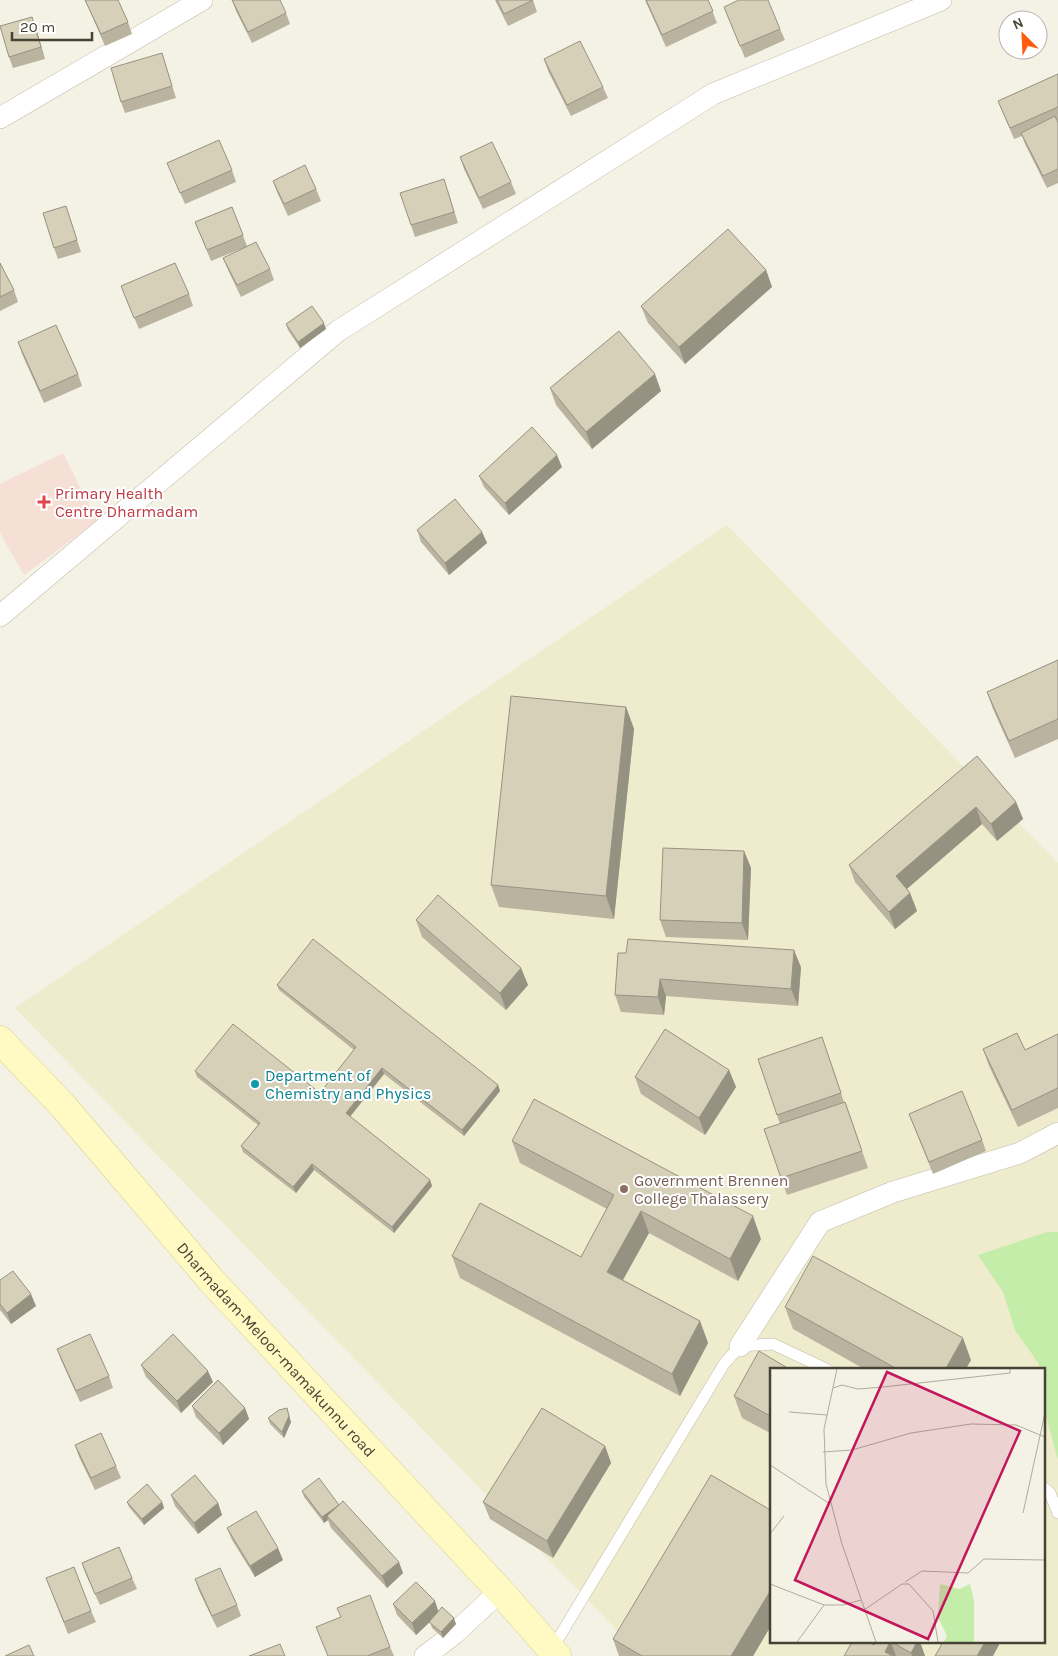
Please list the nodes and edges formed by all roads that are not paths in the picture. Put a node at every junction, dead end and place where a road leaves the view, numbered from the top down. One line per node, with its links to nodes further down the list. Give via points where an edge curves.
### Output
1 (202, 0): 3 (street)
2 (941, 0): 4 (street, via 713,94 338,330)
3 (0, 118)
4 (0, 616)
5 (2, 1044): 11 (main road, Dharmadam-Meloor-mamakunnu road, via 64,1107 211,1280)
6 (1058, 1133): 7 (street, via 1020,1153 893,1192 820,1222)
7 (740, 1346): 8 (lane, via 773,1344); 12 (lane, via 724,1364)
8 (824, 1368)
9 (1046, 1490): 10 (lane)
10 (1058, 1513)
11 (500, 1591): 12 (main road, Dharmadam-Meloor-mamakunnu road); 13 (street)
12 (554, 1653)
13 (425, 1656)

